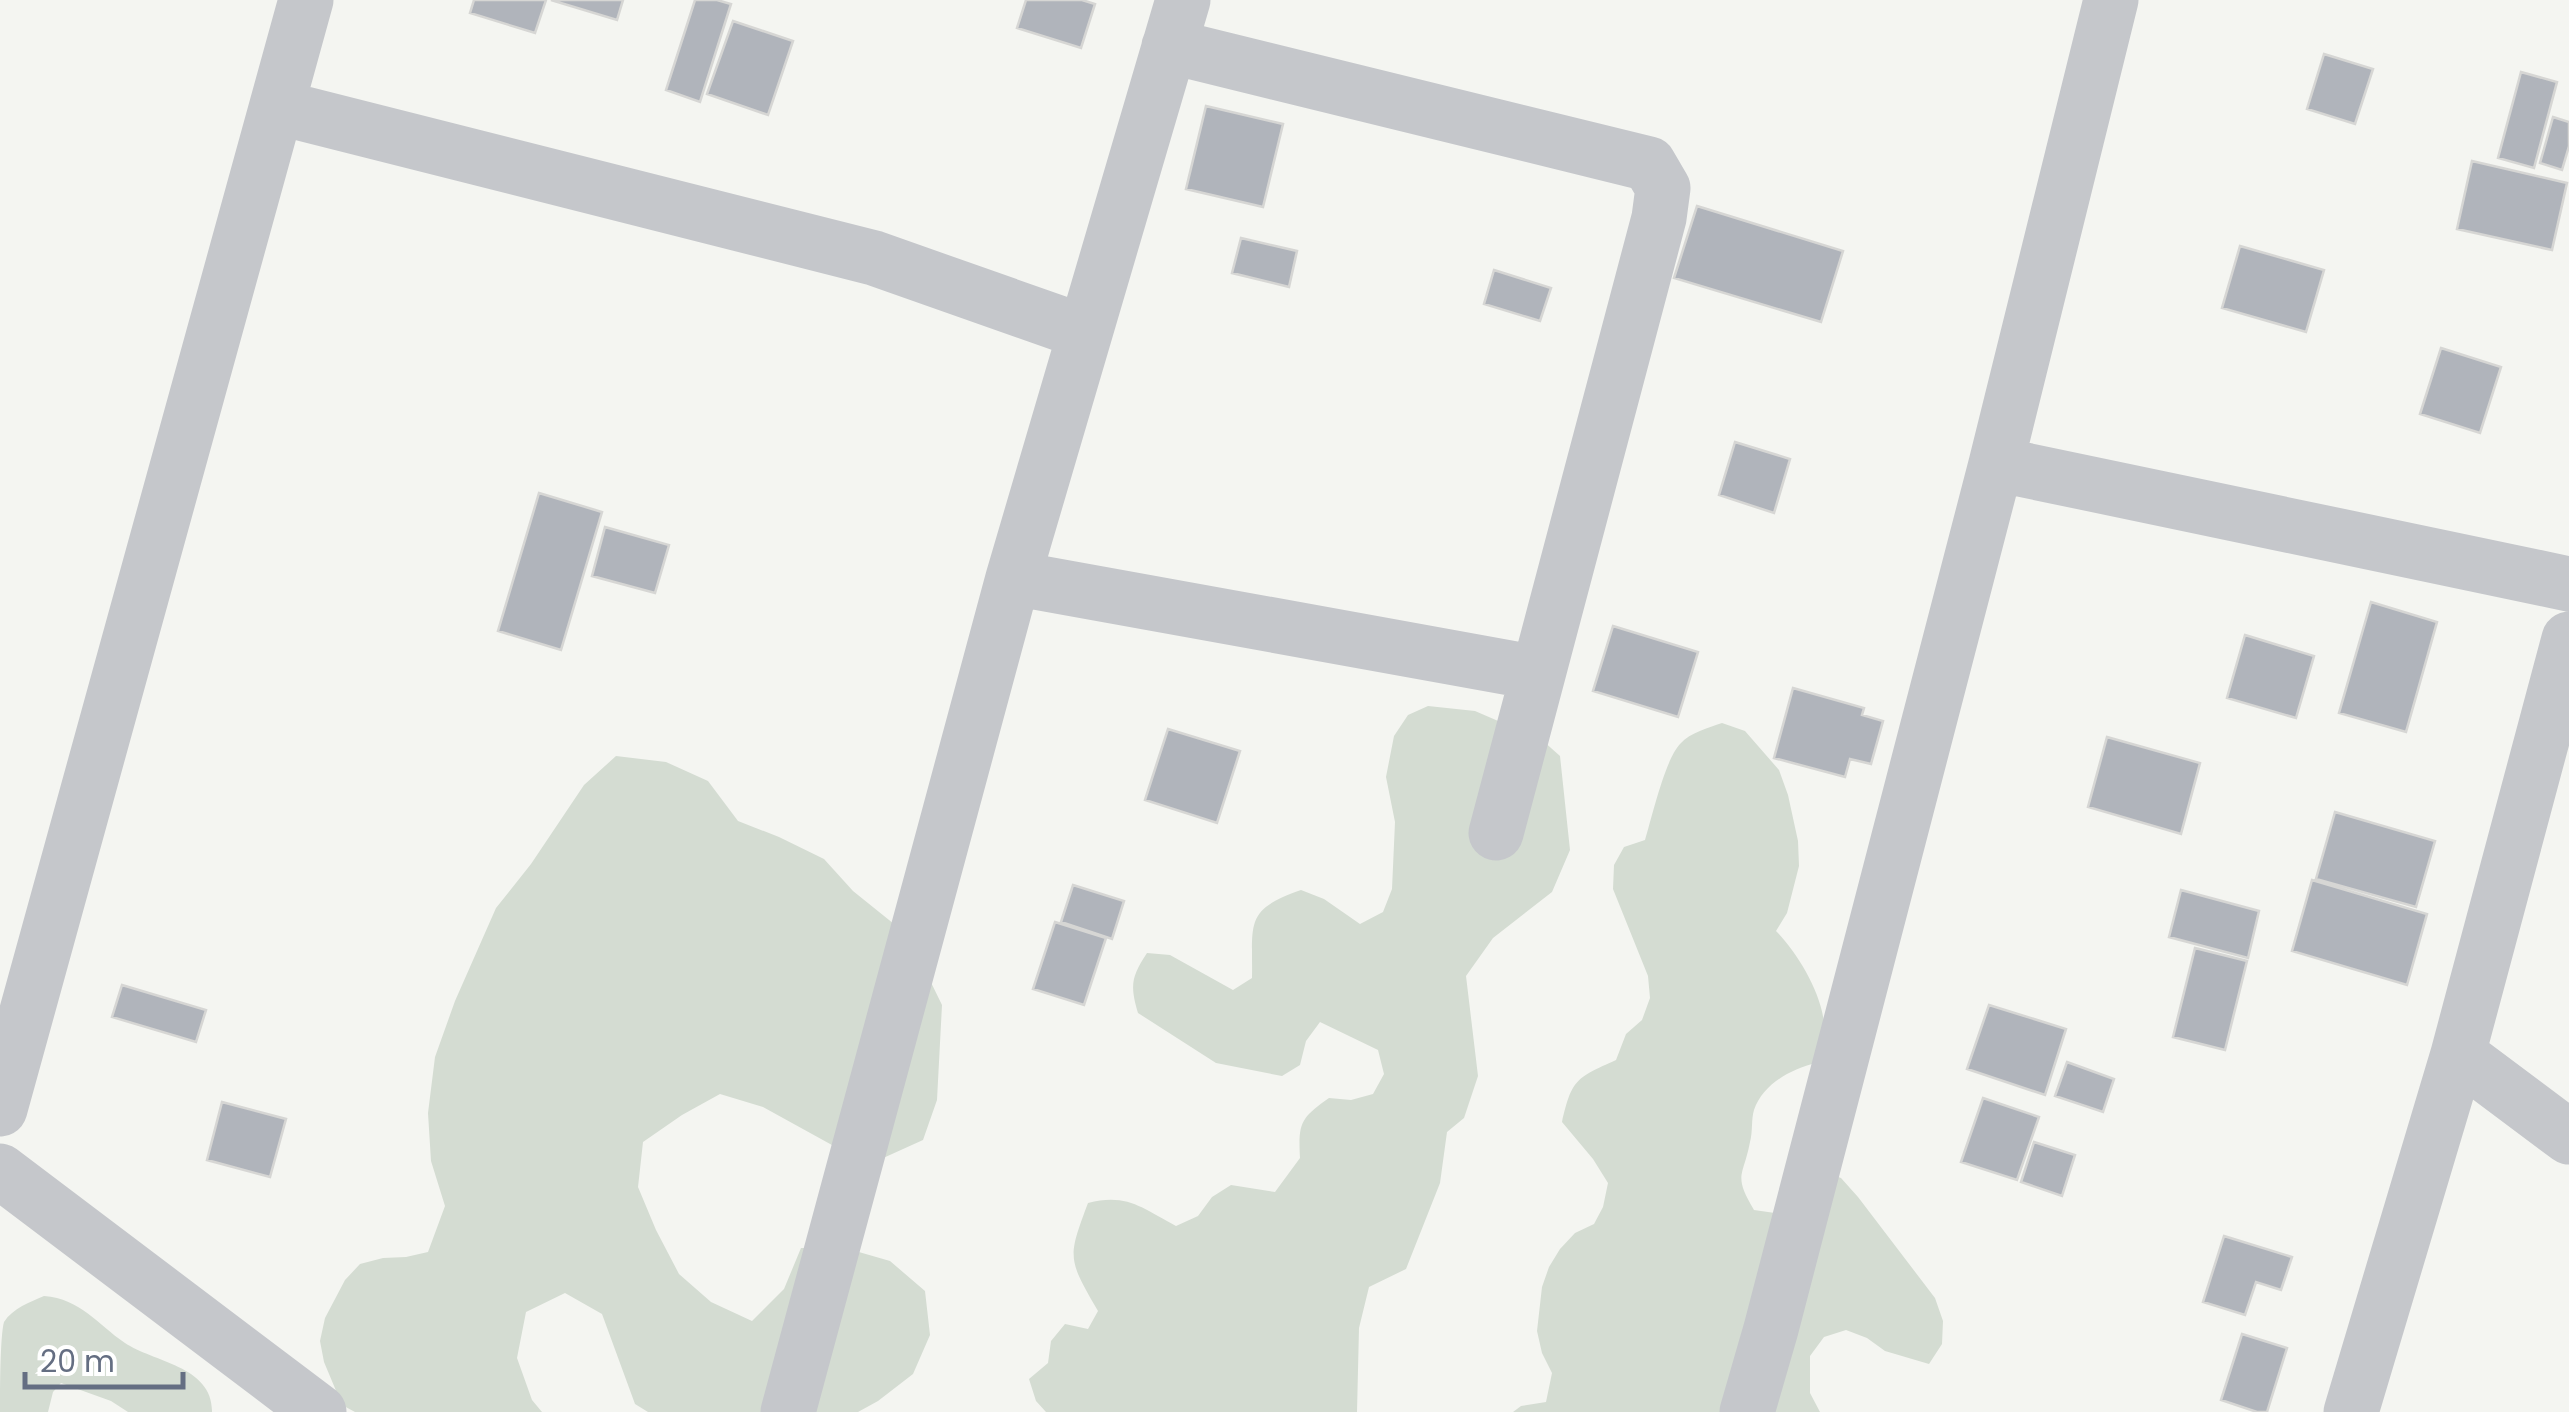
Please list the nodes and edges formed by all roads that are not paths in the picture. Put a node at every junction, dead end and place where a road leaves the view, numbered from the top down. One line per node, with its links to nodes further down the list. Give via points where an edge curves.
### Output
1 (306, 0): 4 (street)
2 (2111, 0): 6 (street)
3 (1176, 23): 5 (street); 10 (street, via 1650,164 1663,188 1658,218)
4 (277, 107): 5 (street, via 874,258); 13 (street)
5 (1084, 332): 7 (street)
6 (1996, 464): 8 (street); 18 (street)
7 (1013, 578): 10 (street); 17 (street)
8 (2569, 584)
9 (2569, 638): 12 (street)
10 (1538, 673): 11 (street)
11 (1496, 833)
12 (2458, 1054): 14 (street); 19 (street)
13 (0, 1108)
14 (2569, 1138)
15 (0, 1170): 16 (street)
16 (319, 1412)
17 (788, 1412)
18 (1747, 1412)
19 (2351, 1412)

